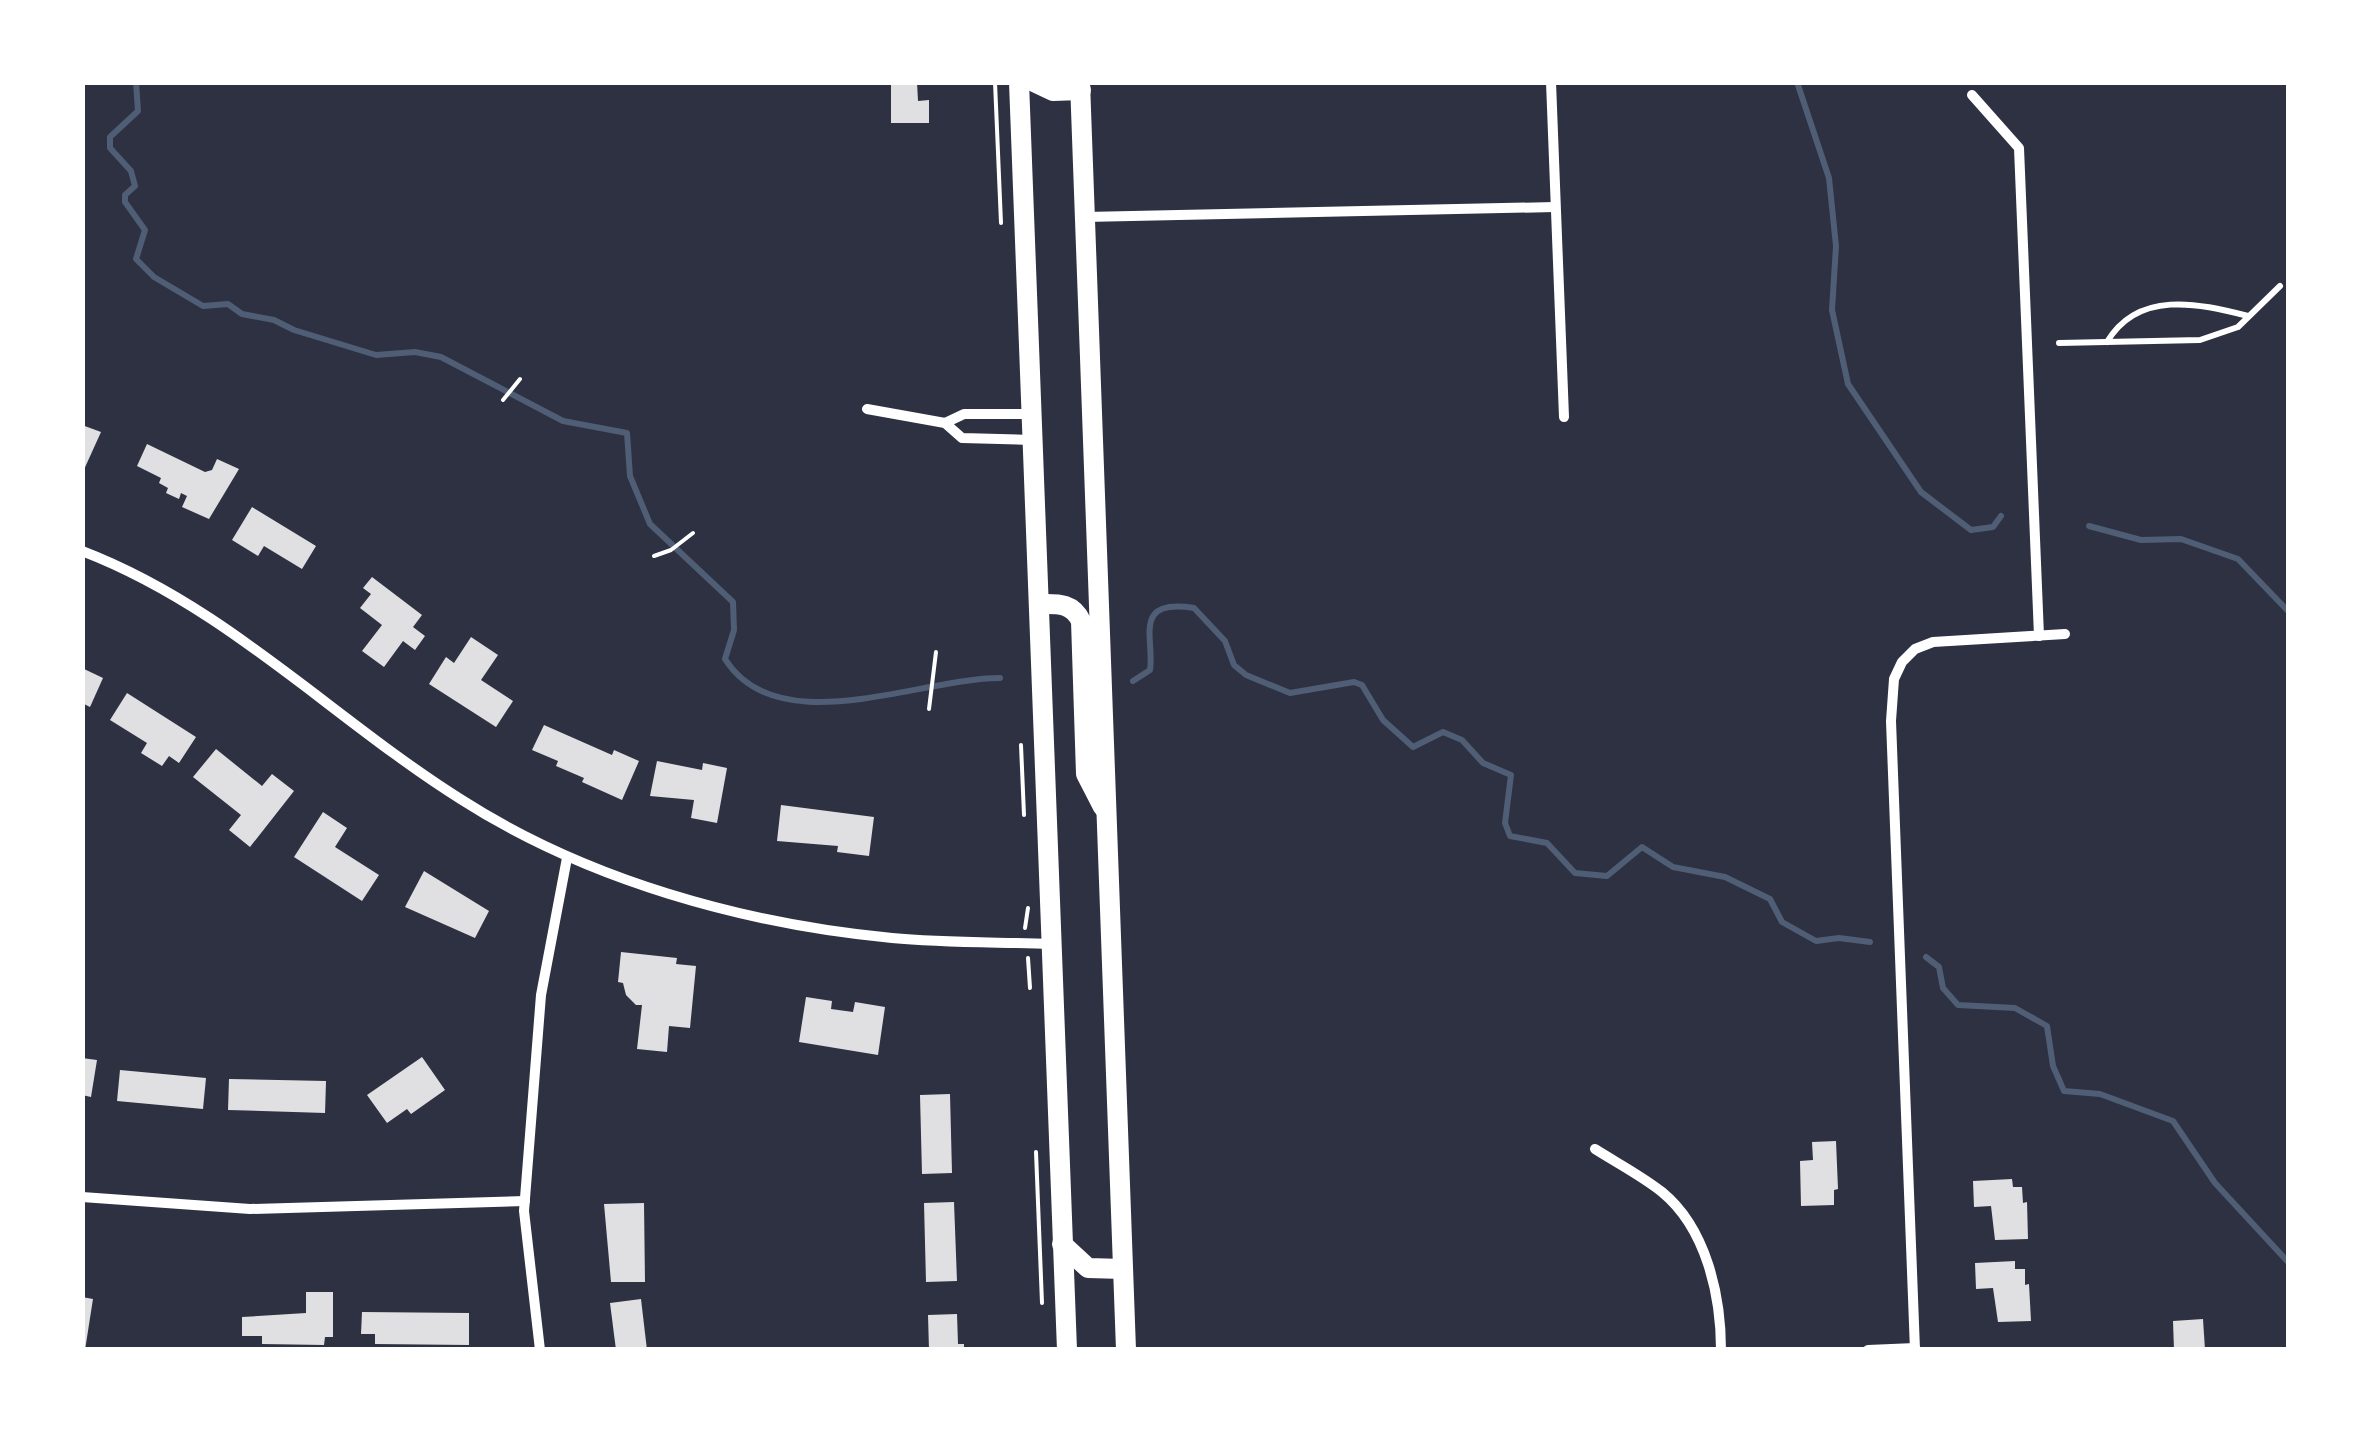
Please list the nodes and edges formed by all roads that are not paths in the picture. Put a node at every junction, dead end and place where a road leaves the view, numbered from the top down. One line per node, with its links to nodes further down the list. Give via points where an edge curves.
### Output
1 (1019, 82): 13 (main road)
2 (1034, 82): 4 (main road, via 1053,91)
3 (1552, 82): 6 (street)
4 (1080, 86): 7 (main road)
5 (1972, 94): 20 (street, via 2018,148)
6 (1555, 207): 7 (street); 14 (street)
7 (1085, 216): 21 (main road)
8 (2280, 286): 9 (lane)
9 (2249, 316): 10 (lane, via 2238,327 2200,340); 10 (lane, via 2210,306 2153,306 2132,313)
10 (2107, 342): 11 (lane)
11 (2060, 343)
12 (867, 409): 15 (street)
13 (1033, 414): 15 (street, via 964,414); 16 (main road)
14 (1564, 418)
15 (944, 423): 16 (street, via 962,438)
16 (1034, 440): 18 (main road)
17 (82, 551): 22 (street, via 134,570 194,605 462,800)
18 (1039, 604): 21 (main road, via 1062,604 1081,620 1086,774); 23 (main road)
19 (2065, 634): 20 (street)
20 (2038, 636): 29 (street, via 1933,642 1915,649 1894,679 1892,779)
21 (1106, 814): 28 (main road)
22 (567, 858): 23 (street, via 806,926 892,938); 26 (street, via 542,995)
23 (1052, 944): 27 (main road)
24 (1595, 1149): 33 (street, via 1663,1193 1686,1219 1710,1267)
25 (82, 1197): 26 (street, via 250,1210)
26 (525, 1200): 30 (street)
27 (1062, 1244): 28 (main road, via 1088,1268); 31 (main road)
28 (1123, 1269): 32 (main road)
29 (1915, 1349): 34 (street)
30 (540, 1350)
31 (1067, 1350)
32 (1126, 1350)
33 (1722, 1350)
34 (1868, 1350)

